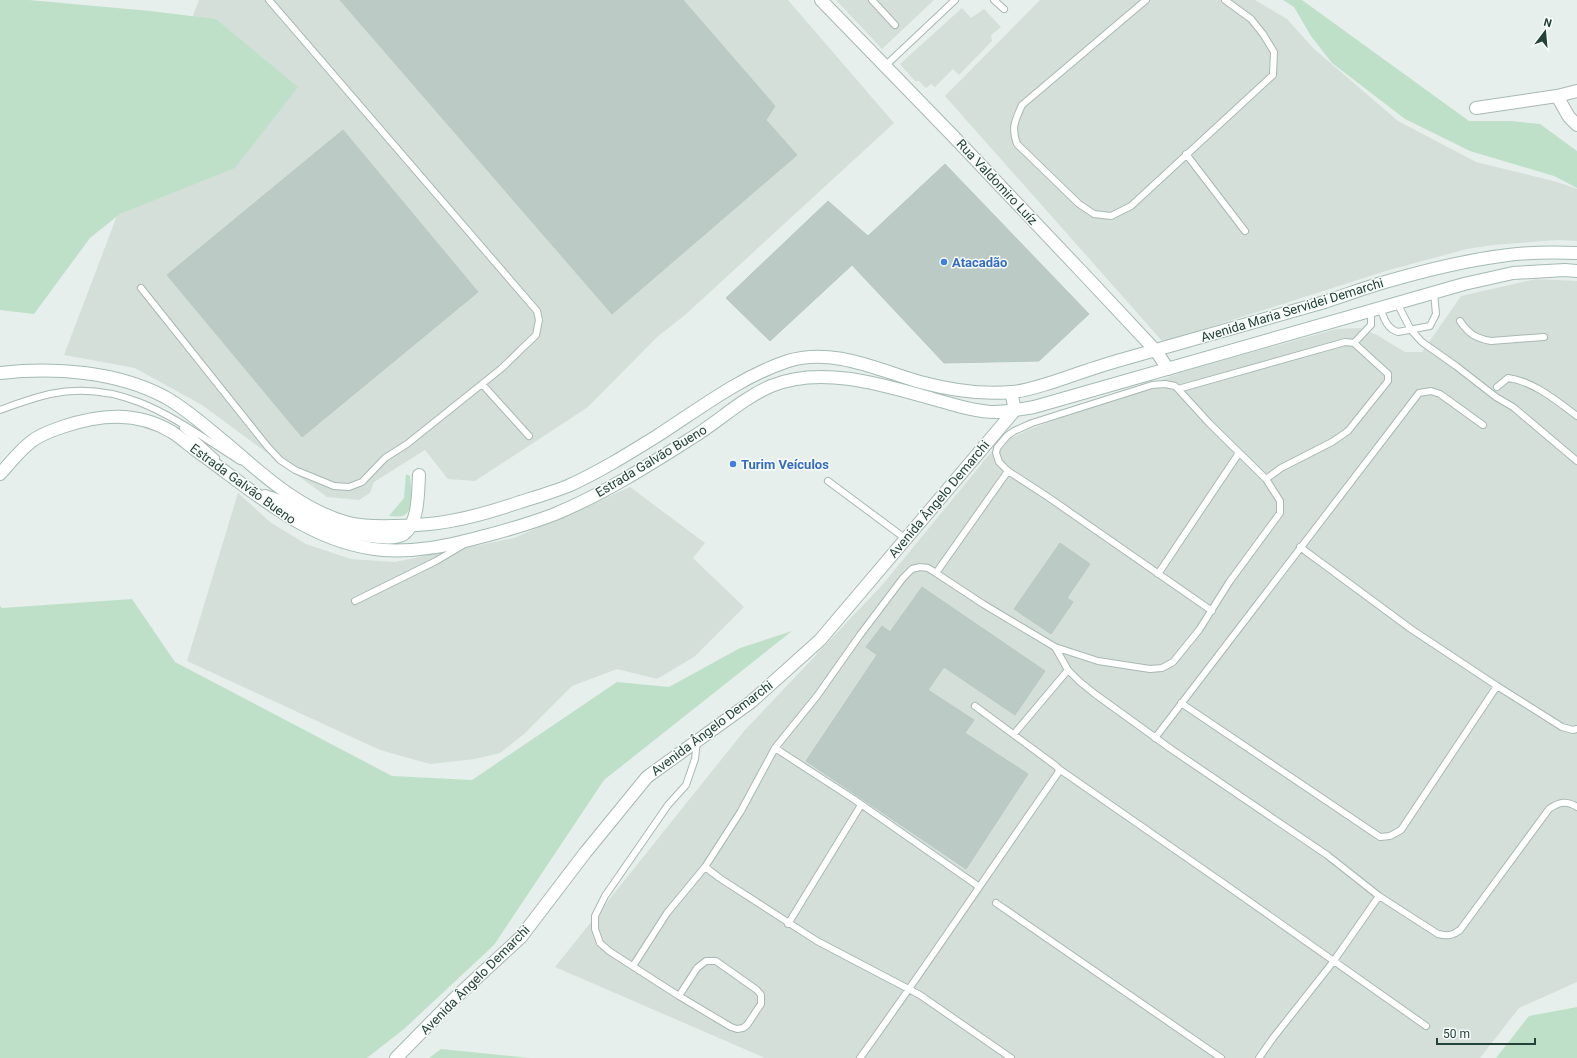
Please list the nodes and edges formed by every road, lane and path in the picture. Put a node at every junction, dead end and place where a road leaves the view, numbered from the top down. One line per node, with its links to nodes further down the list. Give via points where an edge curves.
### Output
1 (269, 0): 30 (lane, via 537,311 539,320 536,335)
2 (821, 0): 10 (main road, Rua Valdomiro Luíz)
3 (872, 0): 9 (lane)
4 (955, 0): 10 (lane)
5 (994, 0): 8 (lane)
6 (1146, 0): 15 (lane, via 1022,105 1013,132 1017,144 1079,204 1094,214 1111,216 1131,206)
7 (1225, 0): 15 (lane, via 1251,20 1263,34 1274,52 1272,75)
8 (1004, 9)
9 (895, 25)
10 (885, 66): 27 (main road, Rua Valdomiro Luíz)
11 (1577, 91): 12 (main road)
12 (1557, 96): 13 (main road); 14 (main road)
13 (1476, 108)
14 (1577, 125)
15 (1186, 154): 16 (lane)
16 (1245, 231)
17 (1577, 253): 27 (main road, Avenida Maria Servidei Demarchi, via 1503,255 1455,264 1384,282)
18 (1577, 271): 20 (main road, Avenida Maria Servidei Demarchi, via 1513,273)
19 (141, 288): 30 (lane, via 280,460 295,470 334,486 349,487 362,482 385,458 407,444)
20 (1434, 292): 21 (main road, Avenida Maria Servidei Demarchi); 24 (lane, via 1436,314 1430,326)
21 (1397, 303): 22 (main road, Avenida Maria Servidei Demarchi); 24 (lane)
22 (1375, 309): 24 (lane, via 1391,329 1398,332); 26 (lane, via 1371,325); 28 (main road, Avenida Maria Servidei Demarchi)
23 (1460, 321): 25 (lane, via 1475,337 1483,340)
24 (1411, 330): 41 (lane, via 1422,342 1513,407)
25 (1544, 337)
26 (1354, 343): 32 (lane, via 1345,342); 45 (lane, via 1388,374 1388,381 1348,431 1281,468)
27 (1156, 351): 28 (main road, Rua Valdomiro Luíz); 33 (main road, Avenida Maria Servidei Demarchi)
28 (1168, 369): 35 (main road, Avenida Maria Servidei Demarchi, via 1034,407)
29 (0, 373): 46 (main road, Estrada Galvão Bueno, via 68,372 108,378 143,388 180,406)
30 (482, 384): 39 (lane)
31 (1497, 387): 37 (lane, via 1508,378 1518,379)
32 (1178, 389): 40 (lane); 42 (lane, via 1165,384 1152,385 1014,431 1002,442 996,453 999,462)
33 (1011, 392): 35 (main road); 49 (main road, Estrada Galvão Bueno, via 972,393 924,383 858,362 804,356 736,384 653,439 566,486 488,513 432,524)
34 (0, 410): 36 (lane, via 51,394 99,392 132,399)
35 (1015, 410): 50 (main road, Estrada Galvão Bueno, via 994,412 966,408 885,386 851,380 822,377 796,379 771,386 618,483 554,514); 51 (main road, Avenida Ângelo Demarchi)
36 (168, 415): 46 (lane); 48 (lane)
37 (1577, 416)
38 (1483, 425): 52 (lane, via 1440,394 1431,391 1419,393)
39 (529, 436)
40 (1240, 453): 45 (lane); 54 (lane)
41 (1577, 461)
42 (1008, 471): 53 (lane); 54 (lane)
43 (0, 474): 48 (main road, Estrada Galvão Bueno, via 31,442 46,432 81,420 120,416 146,421 172,432)
44 (419, 475): 49 (main road, via 417,506)
45 (1266, 480): 56 (lane, via 1280,501 1280,513 1230,581)
46 (270, 481): 49 (main road, Estrada Galvão Bueno, via 304,504 346,523)
47 (828, 481): 51 (lane)
48 (253, 491): 49 (main road, via 333,527 380,538 396,537 405,533); 50 (main road, Estrada Galvão Bueno, via 301,525 348,544 381,550 406,551 445,547)
49 (412, 524)
50 (473, 539): 55 (lane)
51 (906, 539): 65 (main road, Avenida Ângelo Demarchi, via 820,640 751,702)
52 (1300, 547): 59 (lane, via 1411,629); 60 (lane)
53 (936, 573): 57 (lane); 66 (lane, via 920,567 912,569 903,578 817,696)
54 (1158, 574): 56 (lane)
55 (355, 601)
56 (1212, 611): 57 (lane, via 1173,662 1162,668 1150,670 1098,661)
57 (1055, 647): 58 (lane)
58 (1068, 670): 63 (lane); 64 (lane, via 1095,694)
59 (1496, 686): 60 (lane, via 1401,830 1390,836 1380,837); 62 (lane, via 1562,727)
60 (1181, 703): 64 (lane)
61 (975, 706): 63 (lane)
62 (1577, 729)
63 (1014, 734): 67 (lane)
64 (1155, 738): 72 (lane, via 1327,855)
65 (698, 739): 76 (lane, via 695,759 686,785 668,805 605,896 596,916 595,929 600,943); 80 (main road, Avenida Ângelo Demarchi, via 647,778 584,853 521,937 454,999)
66 (775, 748): 68 (lane); 70 (lane, via 742,812)
67 (1059, 769): 71 (lane); 75 (lane)
68 (861, 805): 71 (lane); 74 (lane)
69 (1577, 807): 72 (lane, via 1570,802 1558,803 1549,809 1460,930 1453,935 1438,934)
70 (705, 867): 74 (lane); 76 (lane, via 667,913)
71 (978, 886): 77 (lane)
72 (1379, 896): 75 (lane)
73 (996, 903): 83 (lane)
74 (788, 924): 77 (lane, via 817,942)
75 (1333, 962): 79 (lane); 84 (lane)
76 (633, 966): 78 (lane)
77 (910, 989): 81 (lane); 82 (lane)
78 (679, 996): 78 (lane, via 736,1029 747,1025 761,1004 761,995 757,990 716,961 706,961 697,968)
79 (1426, 1026)
80 (396, 1058)
81 (860, 1058)
82 (1011, 1058)
83 (1221, 1058)
84 (1259, 1058)

